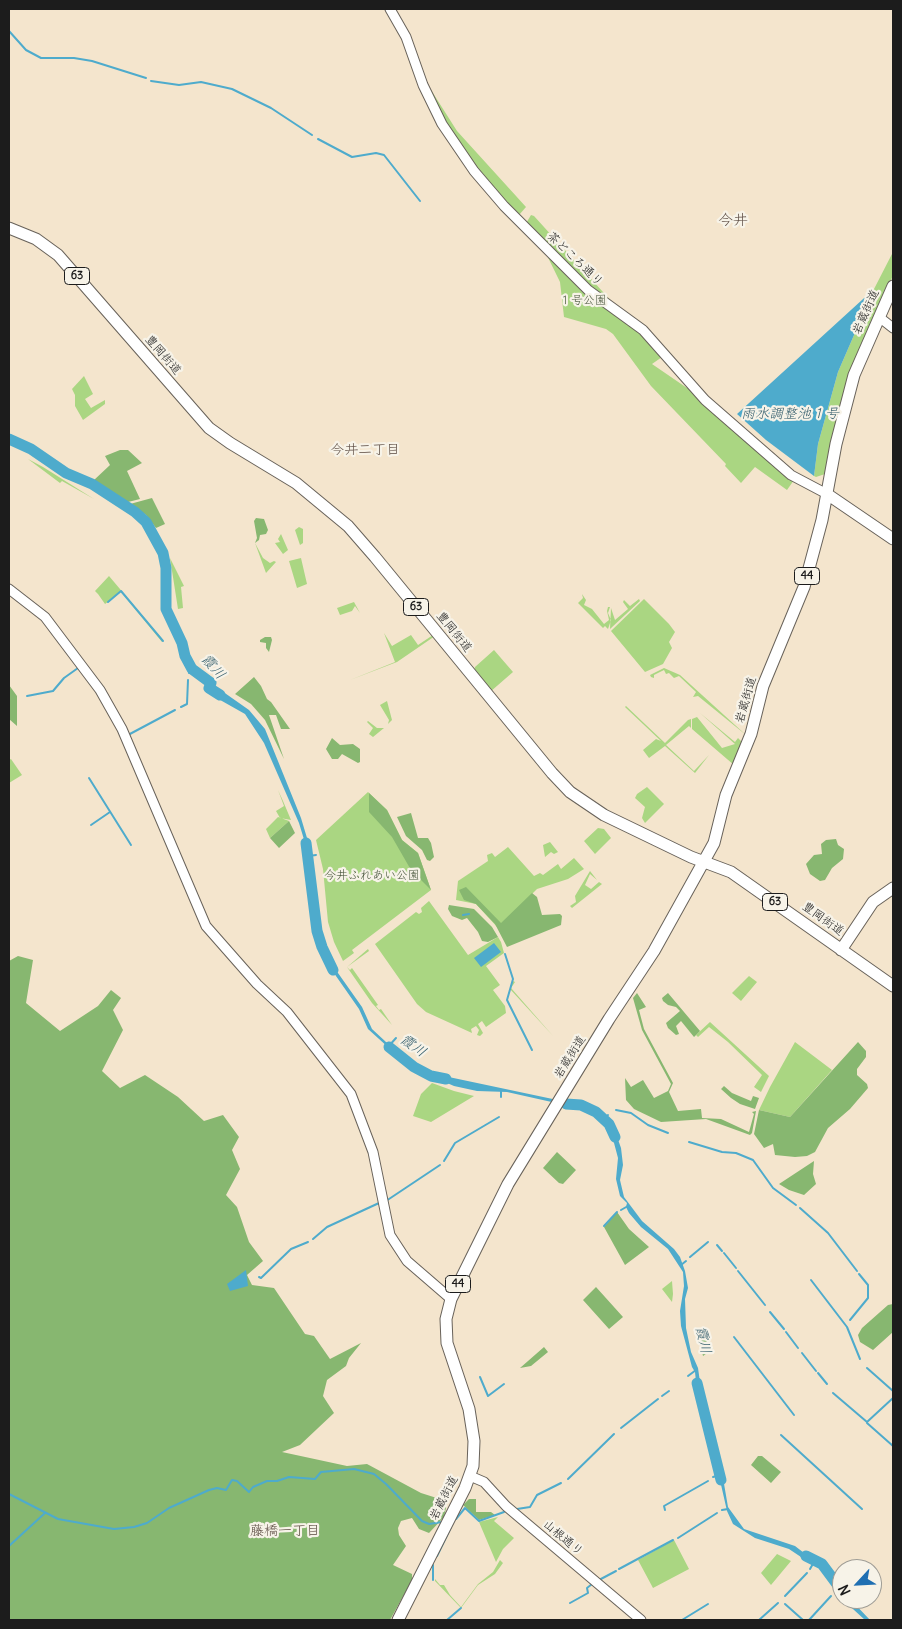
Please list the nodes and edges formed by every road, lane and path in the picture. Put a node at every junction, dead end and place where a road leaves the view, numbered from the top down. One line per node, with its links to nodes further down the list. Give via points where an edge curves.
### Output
1 (390, 9): 6 (street, 茶どころ通り, via 406,37 423,85 442,124 474,171 504,206 588,290 644,330 705,400 791,475)
2 (9, 228): 9 (main road, 豊岡街道 / 63, via 36,239 58,256 210,428 301,487 355,534 565,787 604,815)
3 (893, 286): 4 (main road, 岩蔵街道 / 44)
4 (879, 317): 5 (street); 6 (main road, 岩蔵街道 / 44, via 852,382)
5 (893, 328)
6 (827, 494): 7 (main road); 9 (main road, 岩蔵街道 / 44, via 804,587 763,686 748,743 726,795 714,843)
7 (893, 539)
8 (9, 589): 13 (street, via 45,617 100,690 122,729 206,926 287,1012 351,1094 370,1145 390,1236 407,1261)
9 (704, 862): 11 (main road, 豊岡街道 / 63, via 751,885); 13 (main road, 岩蔵街道 / 44, via 650,956 506,1188)
10 (893, 888): 11 (main road, via 873,902)
11 (841, 950): 12 (main road, 豊岡街道 / 63)
12 (893, 986)
13 (451, 1299): 14 (main road, 岩蔵街道 / 44, via 446,1338 470,1417 474,1453)
14 (470, 1476): 15 (main road, 岩蔵街道 / 44); 16 (street, 山根通り, via 484,1482 506,1506)
15 (398, 1620)
16 (641, 1620)

